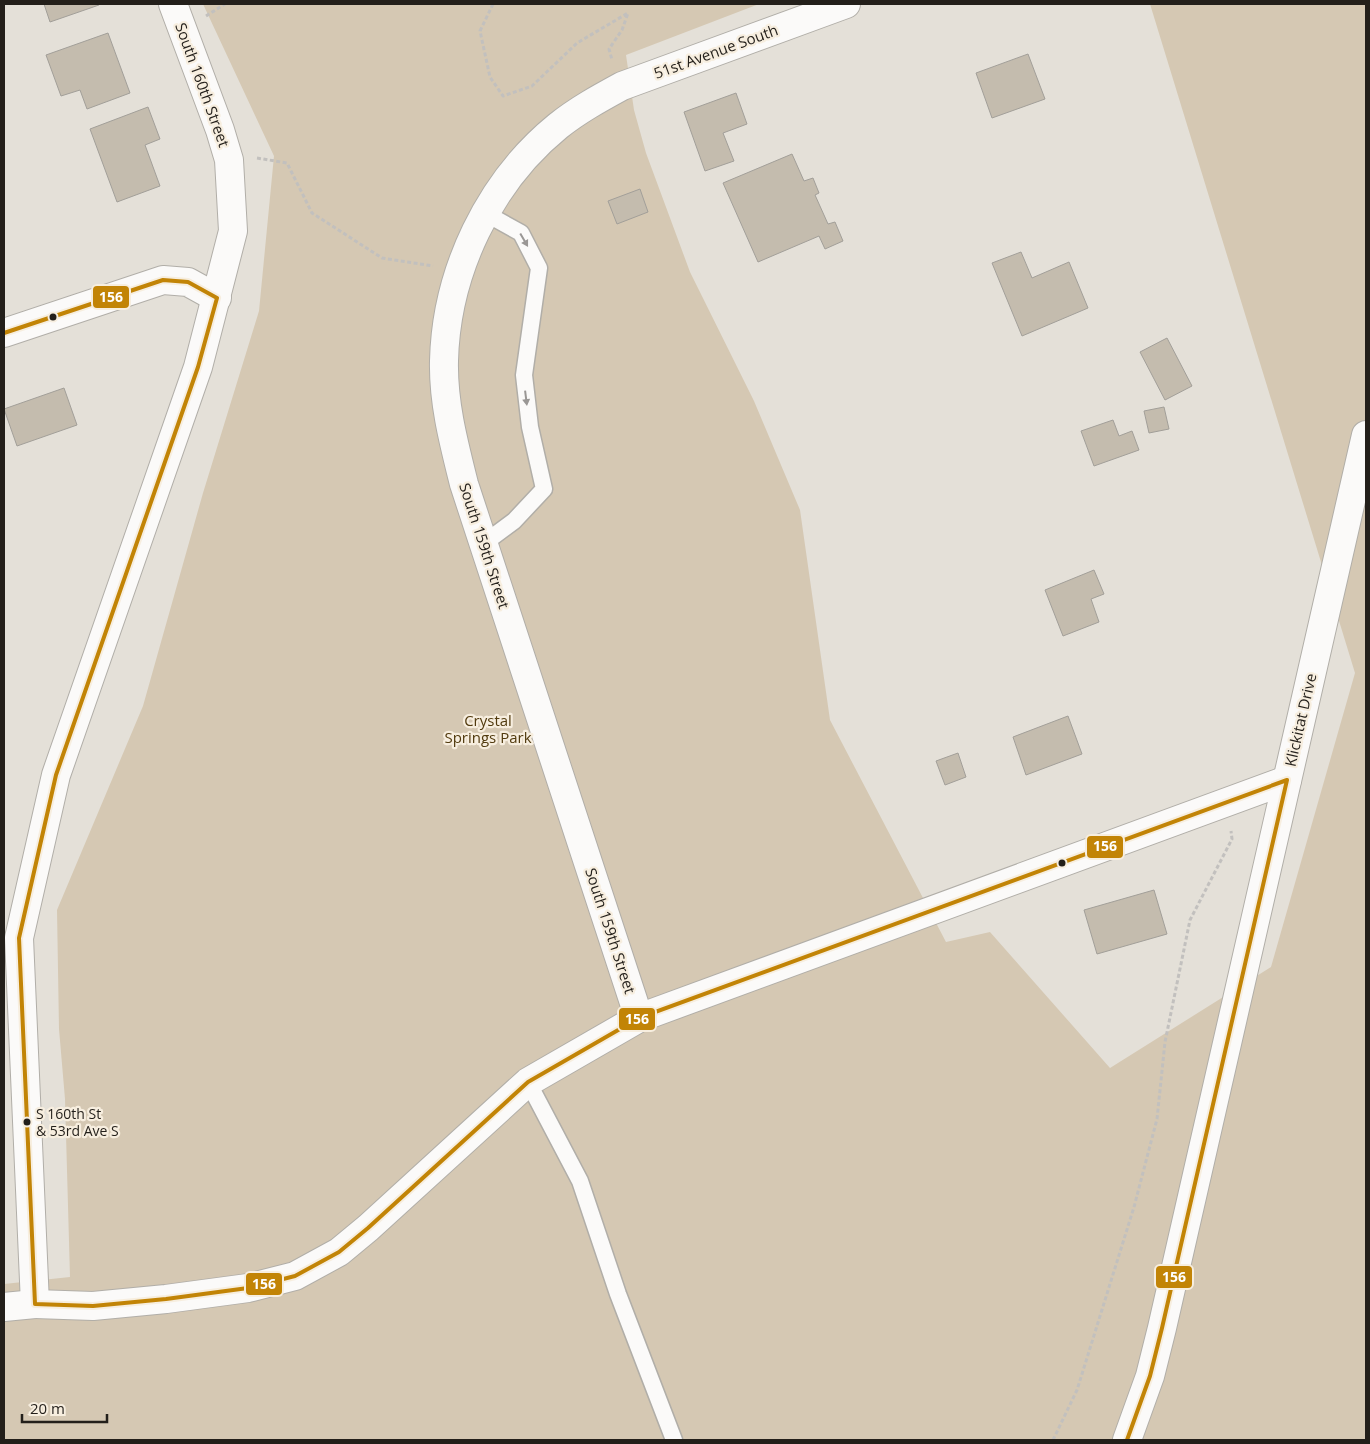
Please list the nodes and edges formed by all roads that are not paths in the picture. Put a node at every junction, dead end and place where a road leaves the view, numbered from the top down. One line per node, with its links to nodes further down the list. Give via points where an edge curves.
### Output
1 (173, 4): 5 (street, South 160th Street, via 220,130 231,176 233,231)
2 (846, 4): 3 (street, 51st Avenue South, via 622,86)
3 (588, 104): 4 (street, South 159th Street, via 531,151 507,179)
4 (485, 213): 8 (street, South 159th Street, via 460,271 449,314 444,362 449,423); 8 (lane, one-way to 8, via 521,234 539,268 524,375 530,427 544,489 514,521)
5 (217, 298): 6 (street, via 188,282 163,280); 12 (street, South 160th Street, via 198,367 56,775 19,938)
6 (4, 333)
7 (1366, 435): 9 (street, Klickitat Drive)
8 (483, 544): 10 (street, South 159th Street)
9 (1287, 780): 10 (street); 15 (street, Klickitat Drive, via 1162,1328 1150,1376)
10 (638, 1018): 11 (street)
11 (528, 1082): 12 (street, via 368,1228 339,1252 295,1276 248,1288 166,1299 93,1306); 14 (lane, via 580,1181 618,1294)
12 (35, 1304): 13 (street)
13 (4, 1308)
14 (674, 1440)
15 (1127, 1440)

